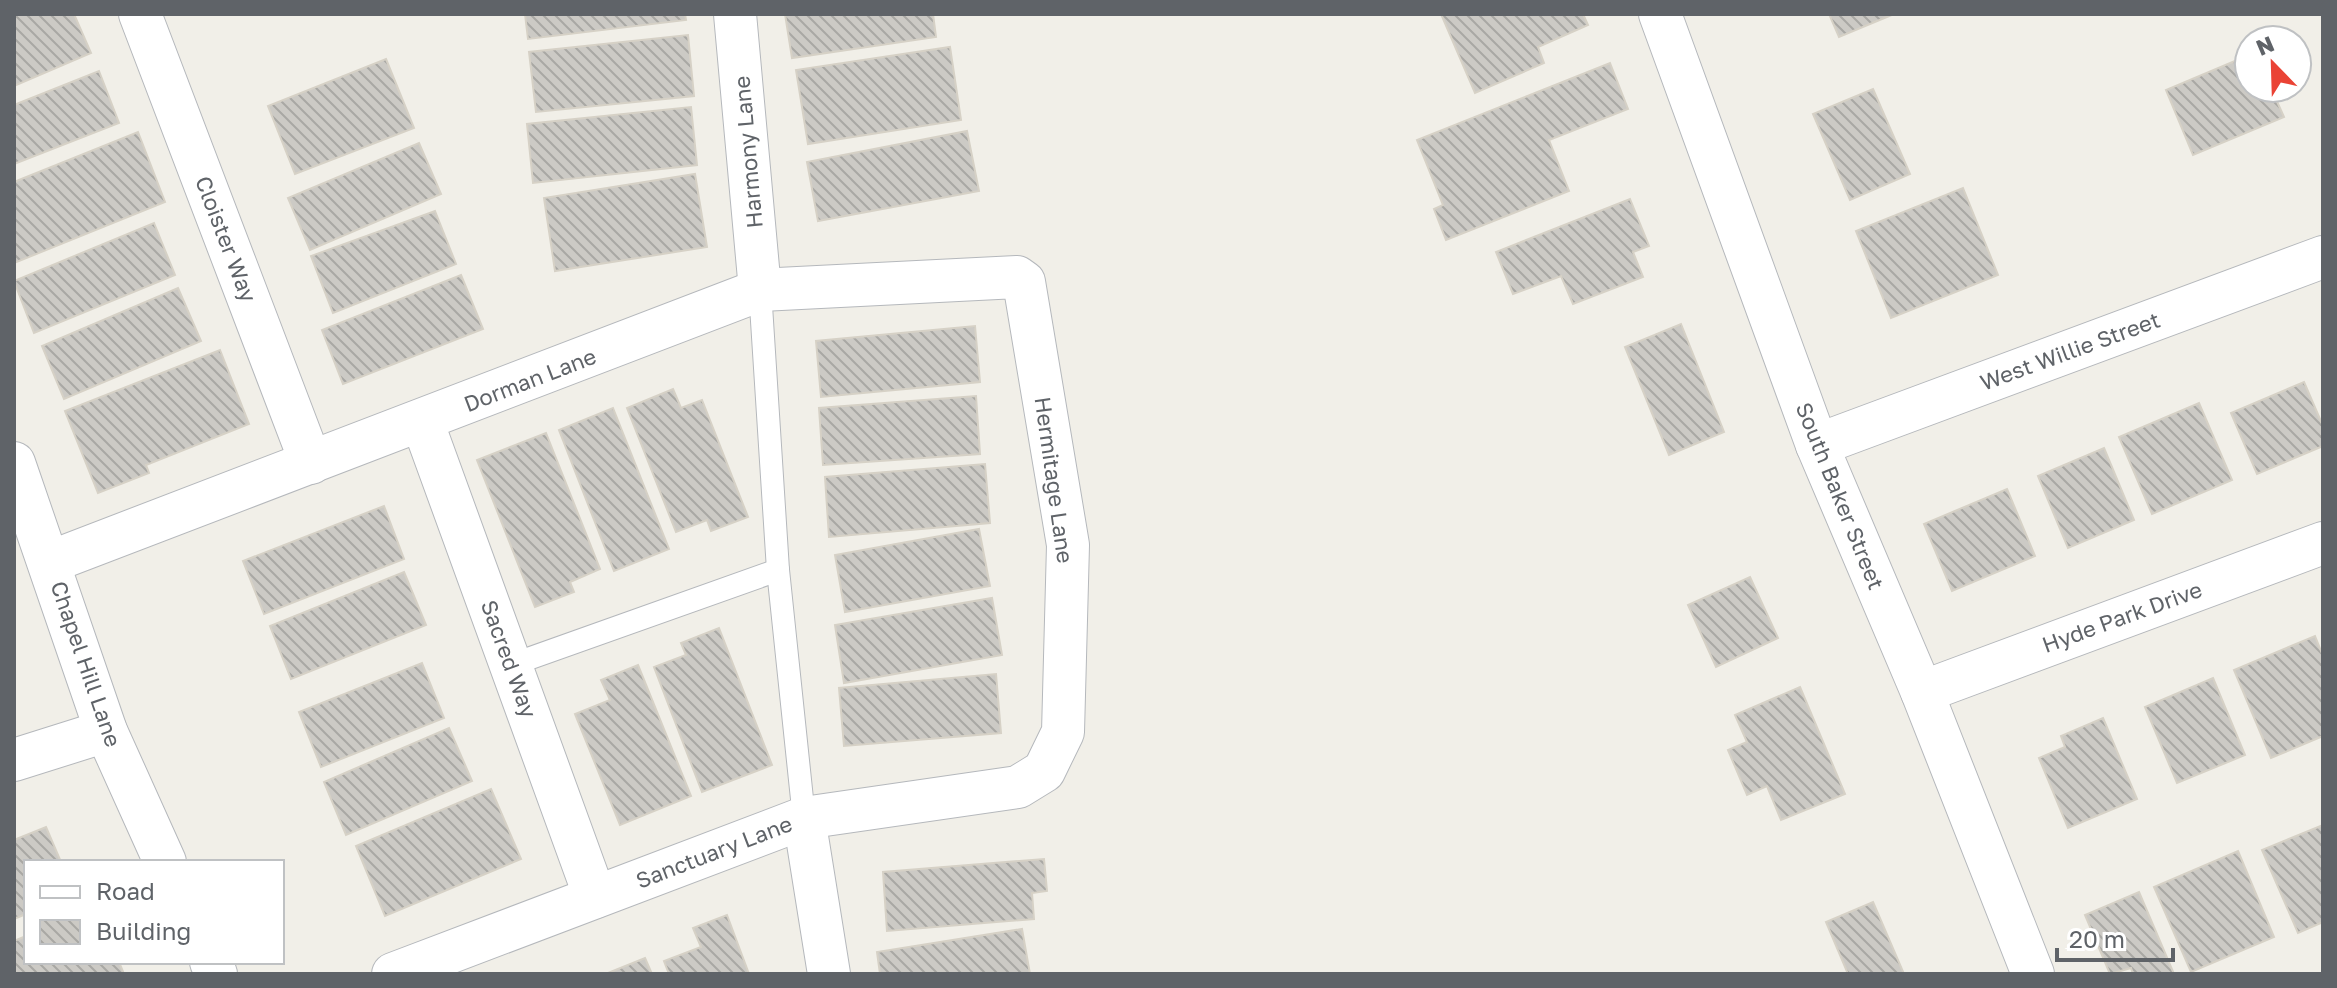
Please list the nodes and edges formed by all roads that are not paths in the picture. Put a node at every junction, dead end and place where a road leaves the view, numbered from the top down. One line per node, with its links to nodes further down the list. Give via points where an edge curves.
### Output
1 (140, 14): 10 (street, Cloister Way)
2 (735, 14): 6 (street, Harmony Lane)
3 (1660, 14): 8 (street, South Baker Street)
4 (2323, 257): 8 (street, West Willie Street)
5 (1024, 282): 6 (street, Dorman Lane, via 1017,277); 18 (street, Hermitage Lane, via 1068,545 1063,732)
6 (760, 290): 7 (street, Dorman Lane); 13 (lane)
7 (422, 421): 10 (street, Dorman Lane); 14 (street, Sacred Way)
8 (1817, 445): 15 (street, South Baker Street)
9 (14, 463): 12 (street, Chapel Hill Lane)
10 (311, 463): 12 (street, Dorman Lane)
11 (2323, 543): 15 (street, Hyde Park Drive)
12 (50, 562): 16 (street, Chapel Hill Lane)
13 (778, 570): 14 (lane); 19 (lane)
14 (511, 665): 21 (street, Sacred Way)
15 (1922, 692): 24 (street, South Baker Street)
16 (106, 731): 17 (street); 20 (street, Chapel Hill Lane)
17 (14, 760)
18 (1044, 771): 19 (street, Sanctuary Lane, via 1018,787)
19 (804, 818): 21 (street, Sanctuary Lane); 23 (street)
20 (164, 860)
21 (595, 897): 22 (street, Sanctuary Lane)
22 (393, 974)
23 (829, 974)
24 (2033, 974)

